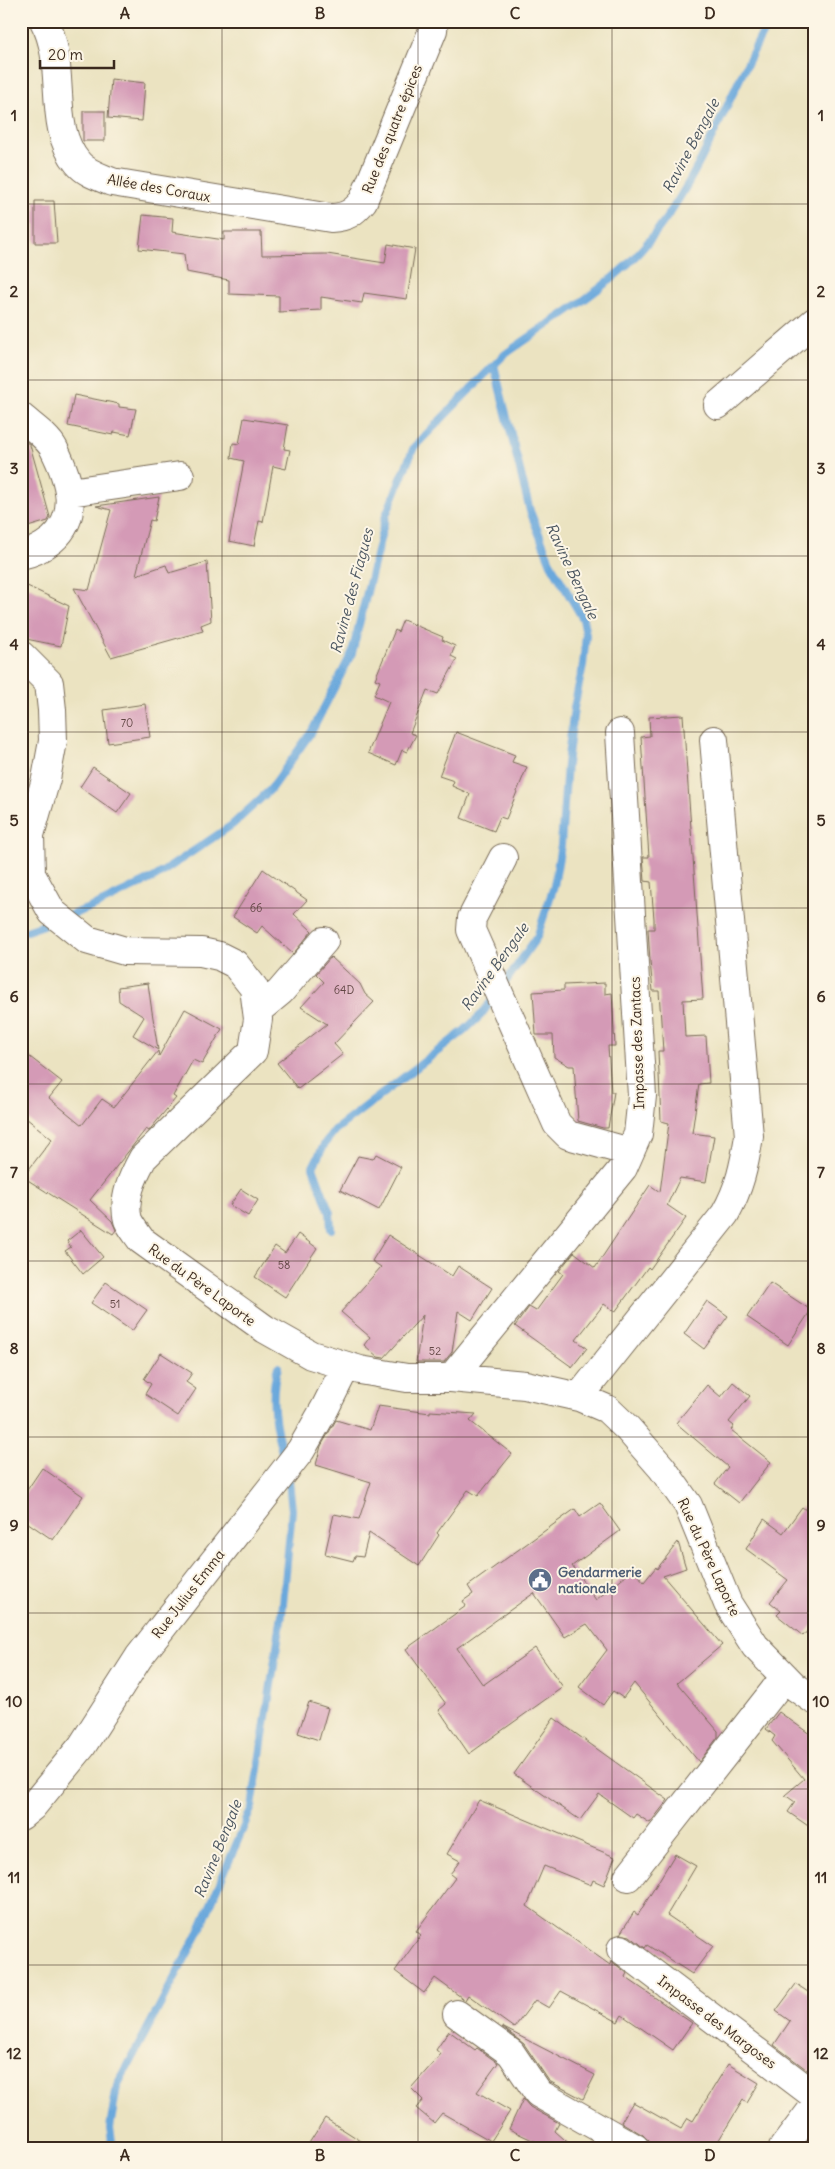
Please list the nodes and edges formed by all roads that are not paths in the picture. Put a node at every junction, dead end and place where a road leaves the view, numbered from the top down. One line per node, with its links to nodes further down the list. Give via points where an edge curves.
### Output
1 (44, 21): 3 (street, Allée des Coraux, via 50,31 55,54 63,135 79,164 95,175 112,182)
2 (434, 21): 3 (street, Rue des quatre épices, via 362,201 353,213)
3 (331, 218)
4 (814, 322): 5 (street)
5 (718, 404)
6 (21, 417): 8 (street, via 53,448)
7 (180, 476): 8 (street)
8 (70, 492): 9 (street, via 69,514 62,532 44,546)
9 (21, 555)
10 (21, 655): 12 (street)
11 (21, 681): 12 (street)
12 (49, 683): 17 (street, Rue du Père Laporte, via 53,741 30,835 31,874 52,912 87,940 124,951 201,952 219,956 235,964 254,988)
13 (620, 733): 18 (street, Impasse des Zantacs, via 642,1096 638,1134)
14 (714, 740): 21 (street, via 749,1129 743,1167 737,1193 725,1214)
15 (503, 858): 18 (street, via 472,918 471,930 561,1130 568,1135)
16 (324, 941): 17 (street, via 280,992)
17 (257, 1011): 19 (street, Rue du Père Laporte, via 253,1050 143,1158 130,1186 128,1220 141,1240 265,1329 311,1355)
18 (630, 1152): 20 (street, Impasse des Zantacs, via 623,1168)
19 (346, 1366): 20 (street, Rue du Père Laporte, via 407,1378); 24 (street, Rue Julius Emma, via 301,1450 139,1658 82,1746)
20 (451, 1378): 21 (street, Rue du Père Laporte, via 525,1385)
21 (580, 1397): 22 (street, Rue du Père Laporte, via 607,1409 662,1468 688,1504 728,1604 755,1646)
22 (785, 1677): 23 (street, Rue du Père Laporte); 25 (street)
23 (814, 1700)
24 (21, 1816)
25 (628, 1877)
26 (621, 1949): 28 (street, Impasse des Margoses)
27 (457, 2014): 30 (street, via 511,2052 538,2092)
28 (814, 2095)
29 (814, 2107): 31 (street)
30 (635, 2148)
31 (783, 2148)

